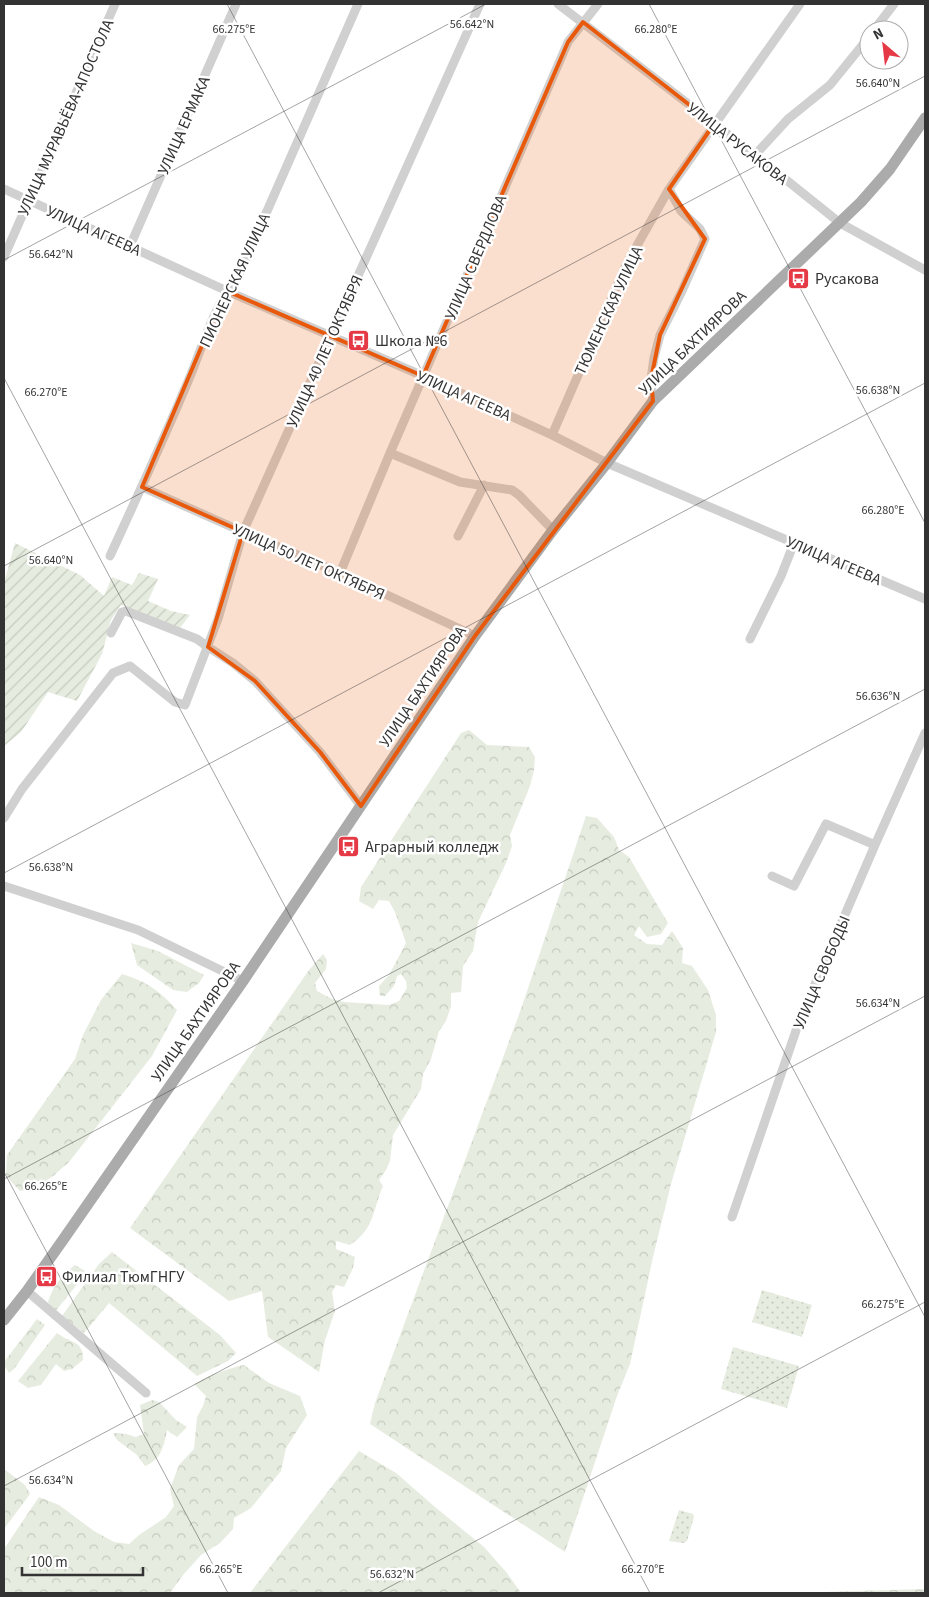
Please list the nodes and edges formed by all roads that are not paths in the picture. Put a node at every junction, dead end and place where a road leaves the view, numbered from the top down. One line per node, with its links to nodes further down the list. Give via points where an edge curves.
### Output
1 (115, 4): 17 (street, УЛИЦА МУРАВЬЁВА-АПОСТОЛА)
2 (236, 4): 19 (street, УЛИЦА ЕРМАКА)
3 (358, 4): 22 (street, ПИОНЕРСКАЯ УЛИЦА, via 235,284)
4 (480, 4): 23 (street, УЛИЦА 40 ЛЕТ ОКТЯБРЯ)
5 (558, 4): 10 (street, УЛИЦА РУСАКОВА)
6 (598, 4): 10 (street, УЛИЦА СВЕРДЛОВА)
7 (800, 4): 13 (street, ТЮМЕНСКАЯ УЛИЦА)
8 (894, 4): 9 (street)
9 (882, 20)
10 (583, 22): 13 (street, УЛИЦА РУСАКОВА); 24 (street, УЛИЦА СВЕРДЛОВА, via 568,42)
11 (859, 49): 14 (street, via 830,85 788,119)
12 (925, 118): 18 (main road, УЛИЦА БАХТИЯРОВА, via 890,169)
13 (714, 124): 14 (street, УЛИЦА РУСАКОВА); 16 (street, ТЮМЕНСКАЯ УЛИЦА)
14 (755, 155): 18 (street, УЛИЦА РУСАКОВА)
15 (4, 189): 17 (street, УЛИЦА АГЕЕВА)
16 (669, 189): 25 (street, via 681,211 700,229 704,239 660,335 651,379); 26 (street, ТЮМЕНСКАЯ УЛИЦА, via 626,265)
17 (28, 200): 19 (street, УЛИЦА АГЕЕВА); 20 (street, УЛИЦА МУРАВЬЁВА-АПОСТОЛА)
18 (840, 223): 21 (street, УЛИЦА РУСАКОВА); 25 (main road, УЛИЦА БАХТИЯРОВА)
19 (130, 246): 22 (street, УЛИЦА АГЕЕВА)
20 (4, 257)
21 (925, 270)
22 (228, 290): 23 (street, УЛИЦА АГЕЕВА); 30 (street, ПИОНЕРСКАЯ УЛИЦА, via 220,302)
23 (331, 335): 24 (street, УЛИЦА АГЕЕВА); 32 (street, УЛИЦА 40 ЛЕТ ОКТЯБРЯ)
24 (423, 376): 26 (street, УЛИЦА АГЕЕВА); 27 (street, УЛИЦА СВЕРДЛОВА)
25 (653, 401): 28 (main road, УЛИЦА БАХТИЯРОВА)
26 (552, 435): 28 (street, УЛИЦА АГЕЕВА)
27 (390, 453): 29 (street, via 460,482); 36 (street, УЛИЦА СВЕРДЛОВА)
28 (607, 463): 31 (main road, УЛИЦА БАХТИЯРОВА); 34 (street, УЛИЦА АГЕЕВА)
29 (484, 485): 31 (street, via 512,490); 33 (street)
30 (142, 487): 32 (street, УЛИЦА 50 ЛЕТ ОКТЯБРЯ); 35 (street, ПИОНЕРСКАЯ УЛИЦА)
31 (552, 530): 39 (main road, УЛИЦА БАХТИЯРОВА)
32 (243, 532): 36 (street, УЛИЦА 50 ЛЕТ ОКТЯБРЯ); 41 (street, УЛИЦА 40 ЛЕТ ОКТЯБРЯ)
33 (458, 536)
34 (794, 543): 37 (street, УЛИЦА АГЕЕВА); 40 (street)
35 (110, 556)
36 (340, 573): 39 (street, УЛИЦА 50 ЛЕТ ОКТЯБРЯ)
37 (925, 599)
38 (112, 633): 41 (street, via 122,612 126,611 197,639)
39 (475, 636): 43 (main road, УЛИЦА БАХТИЯРОВА)
40 (750, 639)
41 (208, 648): 43 (street, via 254,681 320,752); 44 (street, УЛИЦА 40 ЛЕТ ОКТЯБРЯ, via 185,705 175,702 130,666 114,673 22,789)
42 (925, 733): 45 (street, УЛИЦА СВОБОДЫ)
43 (362, 806): 48 (main road, УЛИЦА БАХТИЯРОВА)
44 (4, 818)
45 (875, 845): 46 (street, via 826,824 794,886); 49 (street, УЛИЦА СВОБОДЫ, via 800,1019)
46 (772, 876)
47 (4, 886): 48 (street, via 138,930)
48 (242, 981): 50 (main road, УЛИЦА БАХТИЯРОВА)
49 (732, 1218)
50 (27, 1291): 51 (main road, УЛИЦА БАХТИЯРОВА); 52 (street)
51 (4, 1320)
52 (146, 1393)

